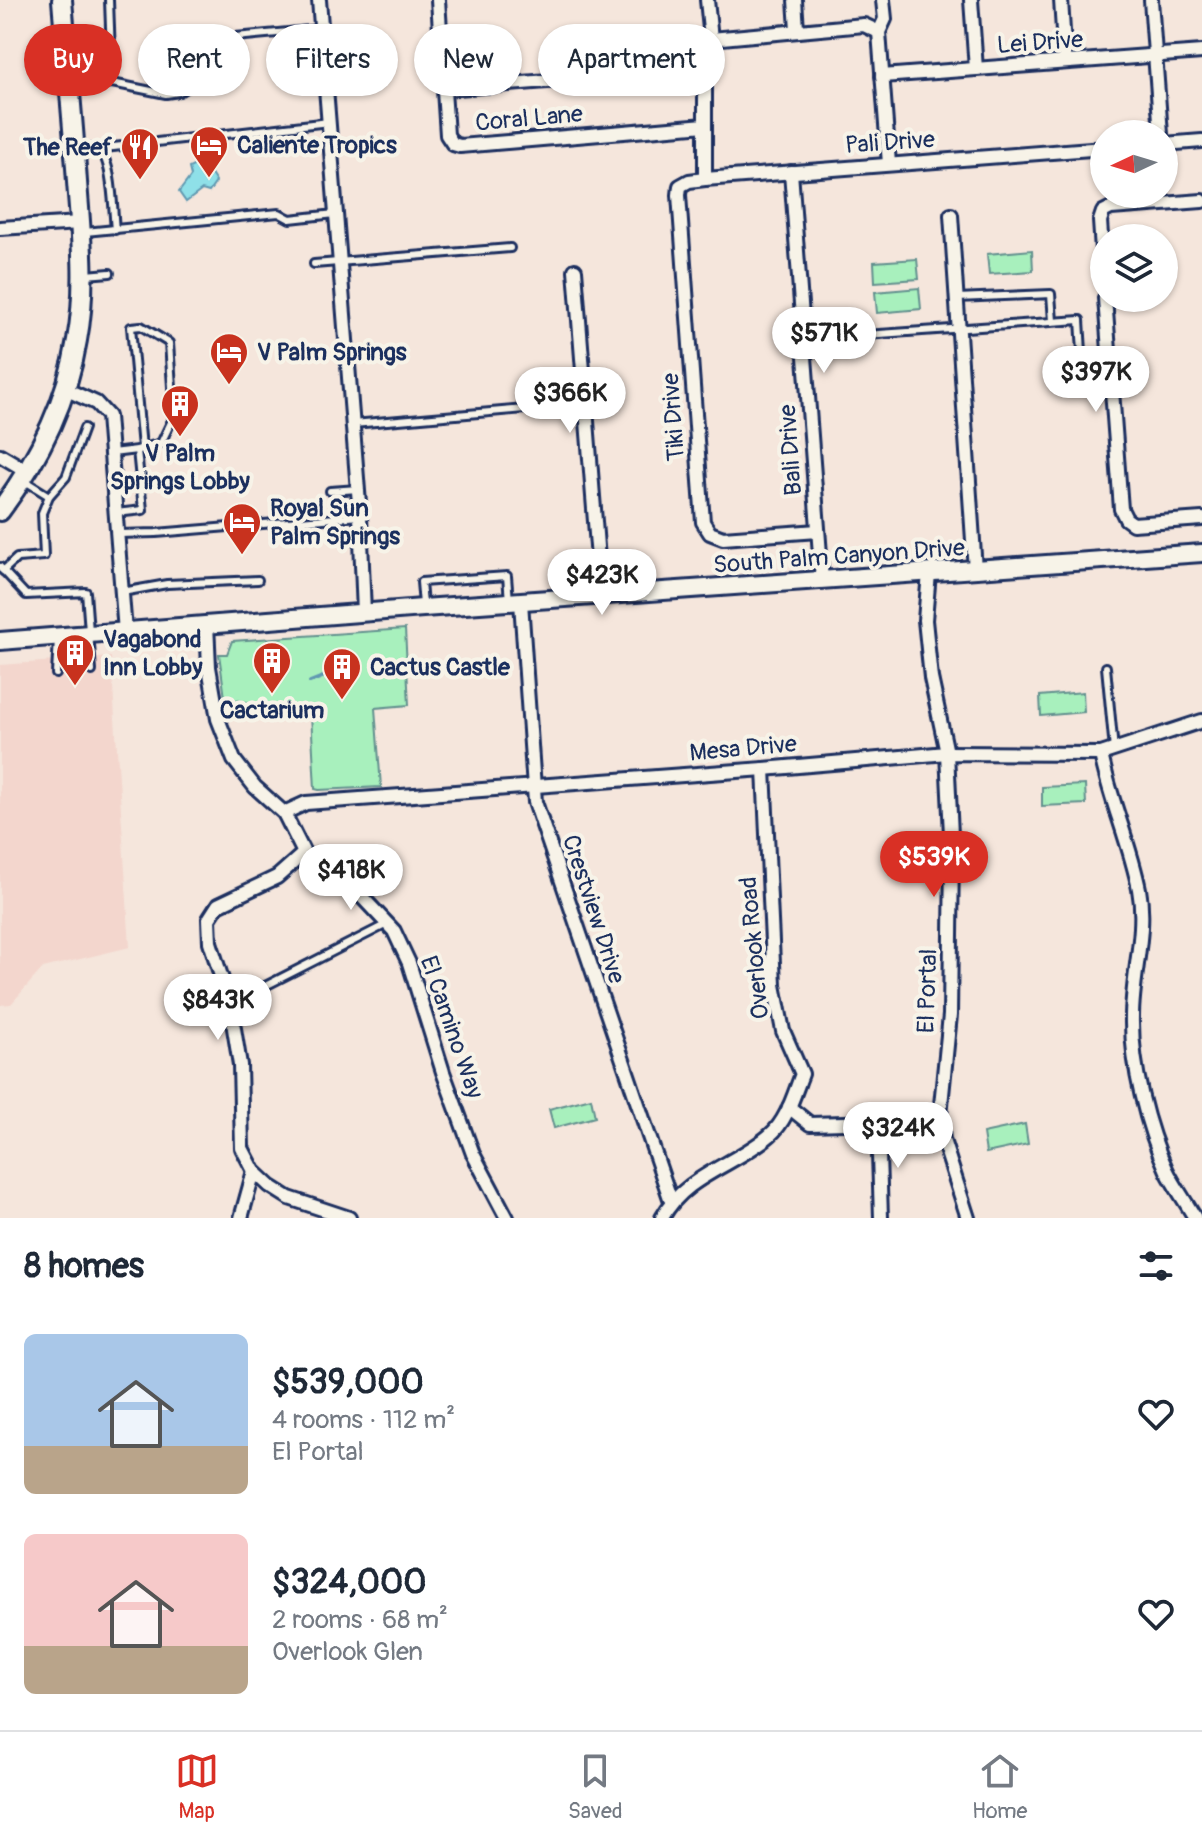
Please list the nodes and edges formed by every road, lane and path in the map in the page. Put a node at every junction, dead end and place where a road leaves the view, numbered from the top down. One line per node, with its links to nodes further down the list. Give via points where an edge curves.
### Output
1 (62, 0): 11 (main road)
2 (109, 0): 12 (lane)
3 (319, 0): 13 (street)
4 (438, 0): 14 (street)
5 (707, 0): 15 (street)
6 (795, 0): 16 (street)
7 (883, 0): 17 (street, via 885,19)
8 (971, 0): 23 (street)
9 (1061, 0): 22 (street)
10 (1151, 0): 21 (street)
11 (64, 24)
12 (110, 24)
13 (321, 24)
14 (440, 24)
15 (709, 24)
16 (797, 29): 17 (street, via 864,25); 19 (street)
17 (879, 32): 24 (street)
18 (266, 34): 25 (lane, via 230,40 179,92)
19 (725, 37)
20 (1202, 52): 21 (street, Lei Drive)
21 (1155, 56): 22 (street, Lei Drive); 30 (street)
22 (1065, 62): 23 (street, Lei Drive)
23 (976, 69): 24 (street, Lei Drive)
24 (882, 76): 38 (street)
25 (122, 85)
26 (70, 96): 37 (main road)
27 (327, 96): 31 (street)
28 (444, 96): 32 (street, Coral Lane, via 447,135 460,146)
29 (705, 96): 32 (street)
30 (1160, 120)
31 (329, 122): 35 (lane); 43 (street)
32 (705, 125): 40 (street)
33 (1202, 141): 34 (street)
34 (1178, 143)
35 (96, 149): 37 (lane); 48 (lane, via 108,165)
36 (1090, 149): 38 (street, Pali Drive)
37 (75, 150): 46 (main road)
38 (889, 164): 39 (street, Pali Drive)
39 (791, 172): 40 (street, Pali Drive); 76 (street, Bali Drive)
40 (705, 179): 41 (street, Pali Drive)
41 (680, 186): 76 (street, Tiki Drive, via 703,522 710,533 723,538)
42 (1202, 201): 45 (street, via 1111,208 1103,212)
43 (337, 213): 48 (lane, via 290,219 279,213); 50 (street)
44 (951, 215): 55 (street)
45 (1100, 224)
46 (81, 227): 47 (street); 48 (lane); 54 (main road)
47 (0, 228)
48 (115, 230)
49 (510, 248): 50 (lane)
50 (341, 261): 51 (lane); 63 (street)
51 (314, 264)
52 (575, 270): 89 (street)
53 (110, 273): 54 (lane)
54 (83, 275): 61 (main road, via 77,342)
55 (957, 298): 57 (lane, via 1051,294); 58 (street)
56 (1106, 312): 75 (street, via 1121,509 1133,524)
57 (1053, 321): 58 (lane); 60 (lane, via 1080,320)
58 (959, 328): 59 (lane); 82 (street)
59 (836, 337)
60 (1083, 368)
61 (65, 389): 66 (street, via 96,403 108,416); 68 (main road)
62 (525, 409): 63 (lane)
63 (353, 424): 69 (street)
64 (84, 428): 71 (lane, via 66,477)
65 (140, 449): 65 (lane, via 131,327 141,326 169,343 174,416 161,443); 66 (lane); 73 (lane, via 143,510)
66 (112, 453): 73 (street)
67 (0, 455): 68 (street)
68 (25, 475): 71 (lane); 72 (main road)
69 (358, 489): 70 (lane); 74 (street)
70 (330, 491)
71 (49, 496): 81 (lane, via 42,513 44,556 17,558)
72 (0, 511)
73 (116, 513): 78 (street)
74 (360, 516): 77 (lane); 92 (street)
75 (1202, 519)
76 (818, 531): 86 (street, Bali Drive)
77 (149, 533): 78 (lane); 79 (lane)
78 (118, 534): 88 (street)
79 (149, 543)
80 (1202, 553): 82 (street, South Palm Canyon Drive)
81 (2, 569): 95 (lane, via 26,595 86,592)
82 (975, 570): 83 (street, South Palm Canyon Drive)
83 (929, 573): 86 (street, South Palm Canyon Drive); 103 (street, El Portal, via 929,663)
84 (152, 578): 87 (lane)
85 (258, 580): 87 (lane)
86 (822, 581): 89 (street, South Palm Canyon Drive)
87 (152, 587): 88 (lane)
88 (122, 592): 94 (street)
89 (601, 597): 90 (street, South Palm Canyon Drive)
90 (515, 603): 91 (street, South Palm Canyon Drive); 91 (lane, via 507,576 421,582); 105 (street, Crestview Drive)
91 (423, 608): 92 (street, South Palm Canyon Drive)
92 (364, 613): 93 (street, South Palm Canyon Drive)
93 (207, 624): 94 (street, South Palm Canyon Drive); 106 (street, El Camino Way, via 218,719 234,760)
94 (125, 632): 95 (street, South Palm Canyon Drive)
95 (89, 635): 96 (street, South Palm Canyon Drive); 99 (lane)
96 (58, 637): 97 (street, South Palm Canyon Drive); 100 (lane)
97 (0, 641)
98 (1106, 667): 102 (lane)
99 (92, 671)
100 (56, 674)
101 (1202, 721): 102 (street, Mesa Drive)
102 (1108, 752): 103 (street, Mesa Drive); 121 (street, via 1108,788 1139,890 1133,1051 1157,1146)
103 (947, 753): 104 (street, Mesa Drive); 111 (street, El Portal, via 950,1015)
104 (764, 769): 105 (street, Mesa Drive); 110 (street, Overlook Road, via 774,985 783,1031 802,1074)
105 (533, 786): 106 (street, Mesa Drive, via 306,803); 114 (street, Crestview Drive)
106 (284, 813): 107 (street, El Camino Way)
107 (304, 853): 108 (street, El Camino Way, via 362,897); 109 (street, via 277,877 218,905 209,919 210,942)
108 (387, 924): 109 (lane); 117 (street, El Camino Way, via 409,963 473,1154)
109 (230, 1004): 113 (street, via 240,1065 242,1148)
110 (789, 1107): 112 (street, via 810,1124); 114 (street, Overlook Road, via 772,1134)
111 (940, 1115): 112 (street); 120 (street, El Portal)
112 (878, 1122): 119 (street)
113 (254, 1171): 115 (street); 116 (street, via 289,1198)
114 (671, 1201): 118 (street)
115 (241, 1218)
116 (349, 1218)
117 (507, 1218)
118 (662, 1218)
119 (881, 1218)
120 (968, 1218)
121 (1195, 1218)

